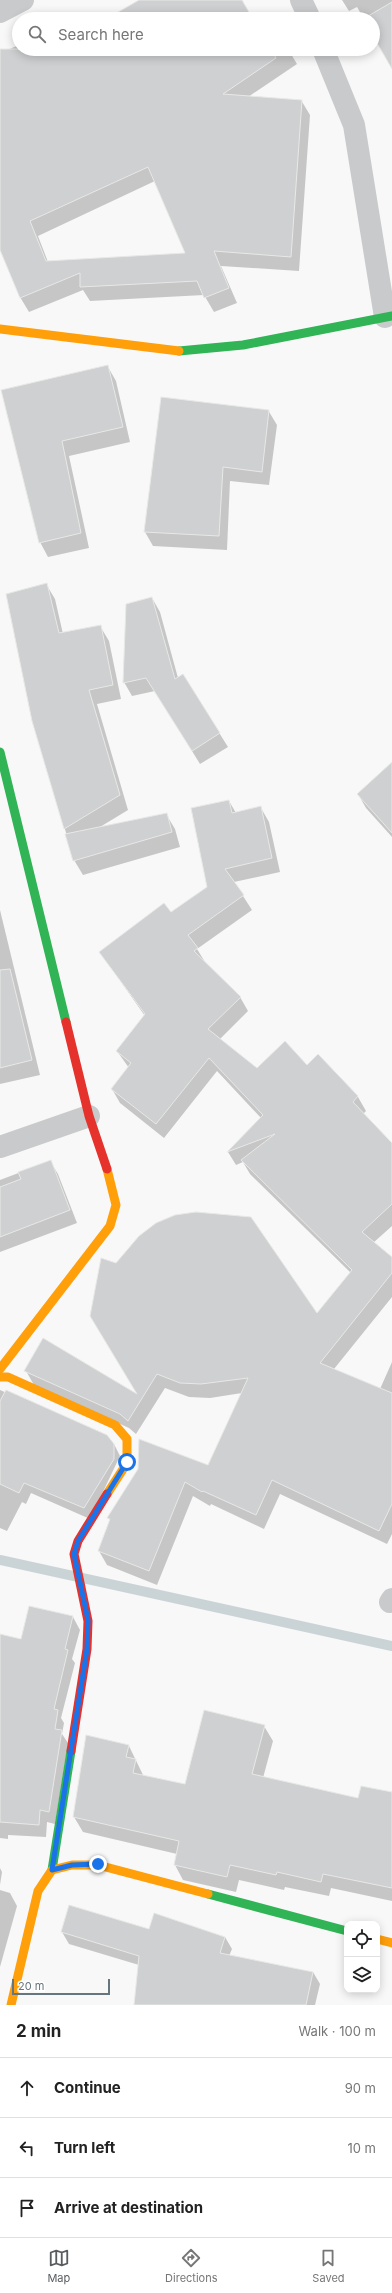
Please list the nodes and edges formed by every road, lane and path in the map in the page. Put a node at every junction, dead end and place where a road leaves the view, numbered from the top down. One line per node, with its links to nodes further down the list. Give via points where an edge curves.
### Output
1 (23, 0): 3 (street)
2 (301, 0): 4 (street)
3 (0, 12)
4 (307, 12)
5 (326, 56): 6 (street, via 354,124)
6 (389, 316): 7 (street, via 243,345 183,351)
7 (0, 329)
8 (0, 752): 9 (street)
9 (89, 1116): 10 (street); 11 (street, via 112,1182 116,1205 110,1226)
10 (0, 1147)
11 (0, 1370)
12 (0, 1377): 13 (street, via 8,1377 115,1425 126,1439 127,1462 78,1541 74,1554 88,1620 87,1649)
13 (52, 1870): 14 (street, via 72,1865 98,1864); 17 (street, via 38,1891)
14 (344, 1930)
15 (380, 1940): 16 (street)
16 (392, 1943)
17 (11, 2005)

